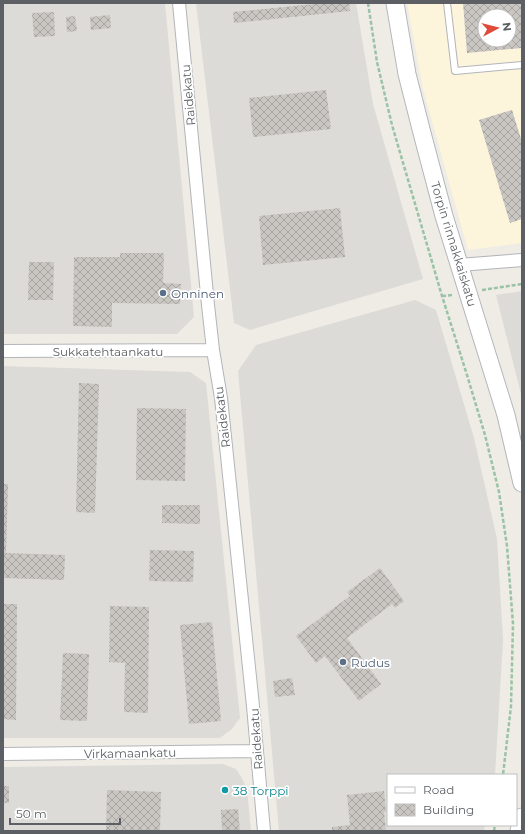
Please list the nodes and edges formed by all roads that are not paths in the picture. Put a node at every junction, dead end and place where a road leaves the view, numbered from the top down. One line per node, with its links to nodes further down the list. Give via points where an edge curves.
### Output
1 (179, 3): 7 (street, Raidekatu)
2 (395, 3): 6 (main road, Torpin rinnakkaiskatu, via 407,74)
3 (447, 3): 4 (lane, via 455,71)
4 (522, 65)
5 (522, 260): 6 (street)
6 (459, 265): 9 (main road, Torpin rinnakkaiskatu, via 506,415)
7 (212, 350): 8 (street, Sukkatehtaankatu); 10 (street, Raidekatu, via 221,398)
8 (3, 351)
9 (522, 483)
10 (256, 751): 11 (street, Virkamaankatu); 13 (street, Raidekatu)
11 (3, 754)
12 (522, 817): 14 (main road)
13 (264, 831)
14 (519, 831)

